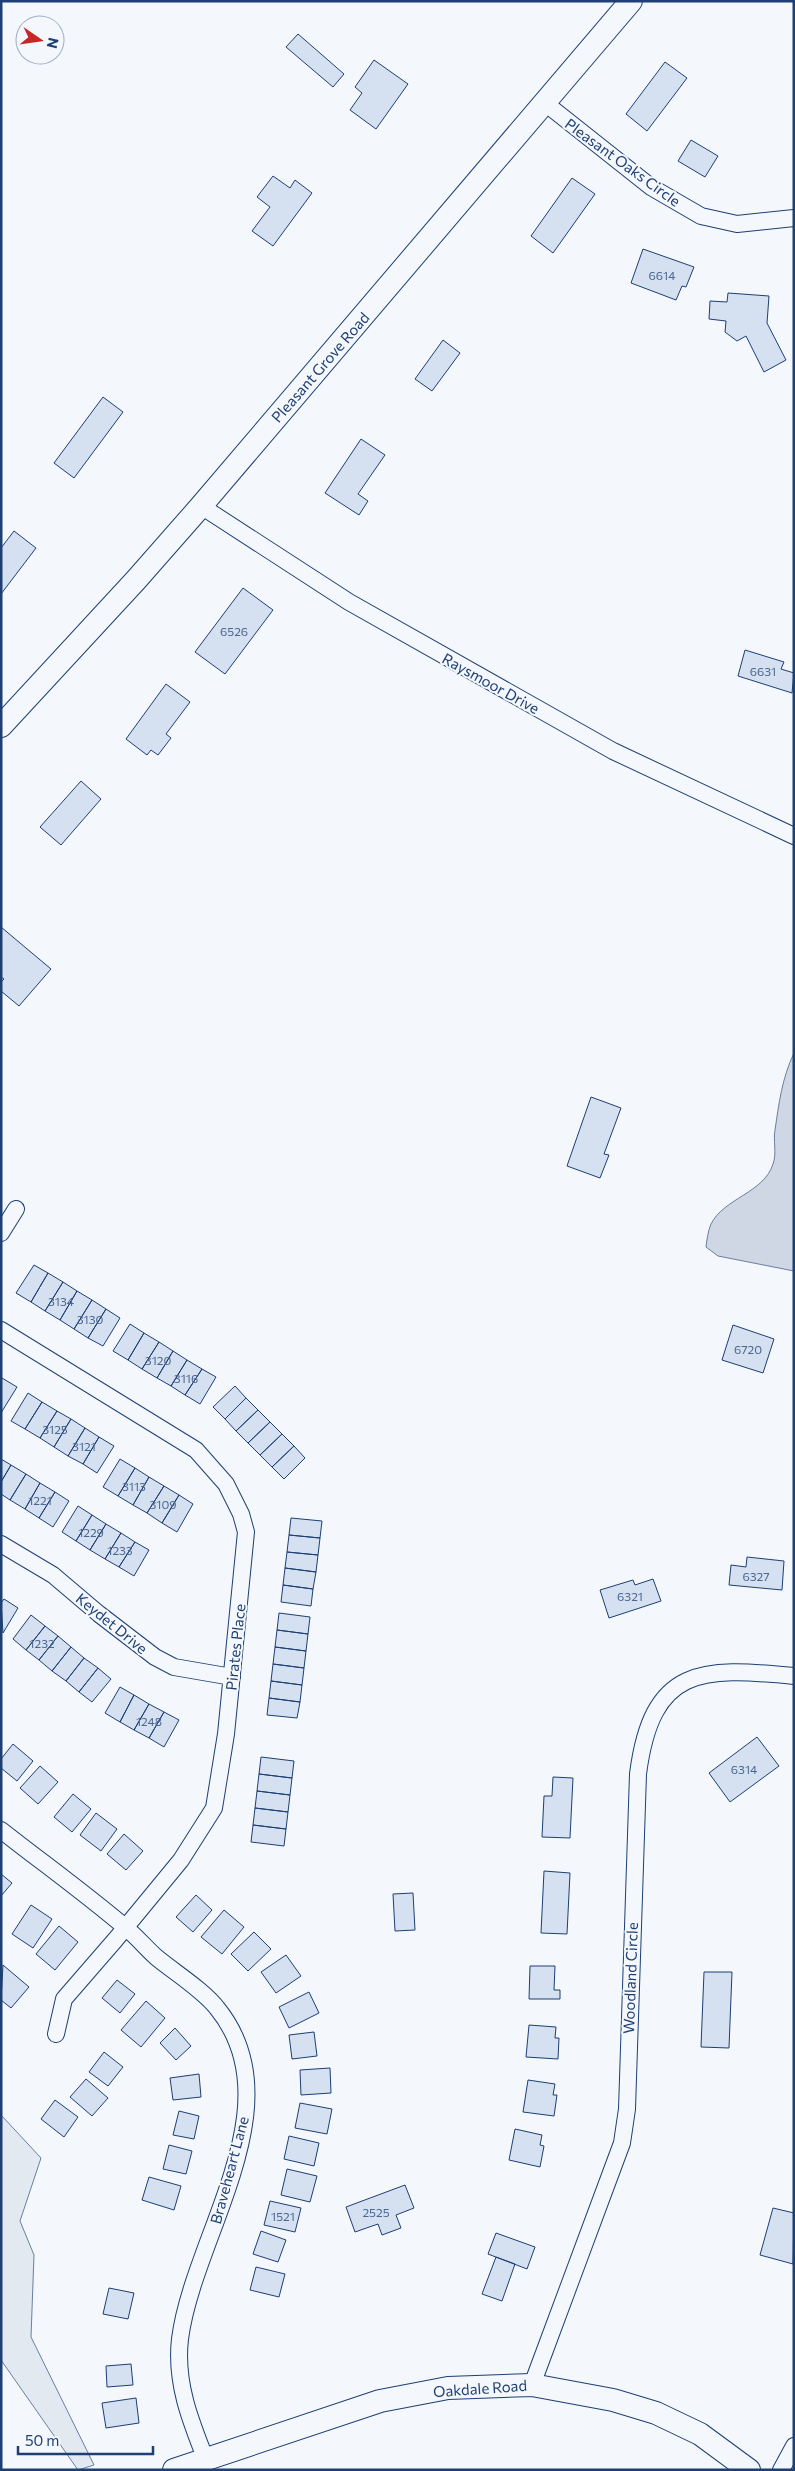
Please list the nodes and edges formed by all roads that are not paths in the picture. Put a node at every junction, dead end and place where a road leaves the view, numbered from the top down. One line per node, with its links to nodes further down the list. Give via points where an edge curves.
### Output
1 (631, 1): 2 (street, Pleasant Grove Road)
2 (545, 102): 3 (street, Pleasant Oaks Circle, via 651,187 701,216 737,224); 4 (street, Pleasant Grove Road)
3 (794, 218)
4 (201, 506): 5 (street, Pleasant Grove Road); 6 (street, Raysmoor Drive, via 349,602 604,746)
5 (1, 726)
6 (794, 836)
7 (16, 1209): 8 (street)
8 (1, 1233)
9 (1, 1330): 12 (street, Pirates Place, via 196,1450 226,1484 246,1532)
10 (1, 1544): 12 (street, Keydet Drive, via 53,1575 99,1614 174,1668)
11 (794, 1676): 16 (street, Woodland Circle, via 726,1671 704,1673 675,1688 648,1725 638,1774 627,2109 622,2144)
12 (232, 1677): 14 (street, Pirates Place, via 214,1808 181,1860)
13 (1, 1830): 14 (street, Braveheart Lane)
14 (125, 1927): 15 (street, Pirates Place, via 64,1998); 18 (street, Braveheart Lane, via 217,2007 236,2037 246,2075 246,2113 236,2158 180,2339 183,2395)
15 (56, 2034)
16 (532, 2385): 18 (street, Oakdale Road, via 448,2388 380,2401); 20 (street, Oakdale Road, via 613,2400 656,2413 700,2434)
17 (794, 2446): 21 (street)
18 (206, 2460): 19 (street, Oakdale Road)
19 (174, 2470)
20 (749, 2470)
21 (781, 2470)

